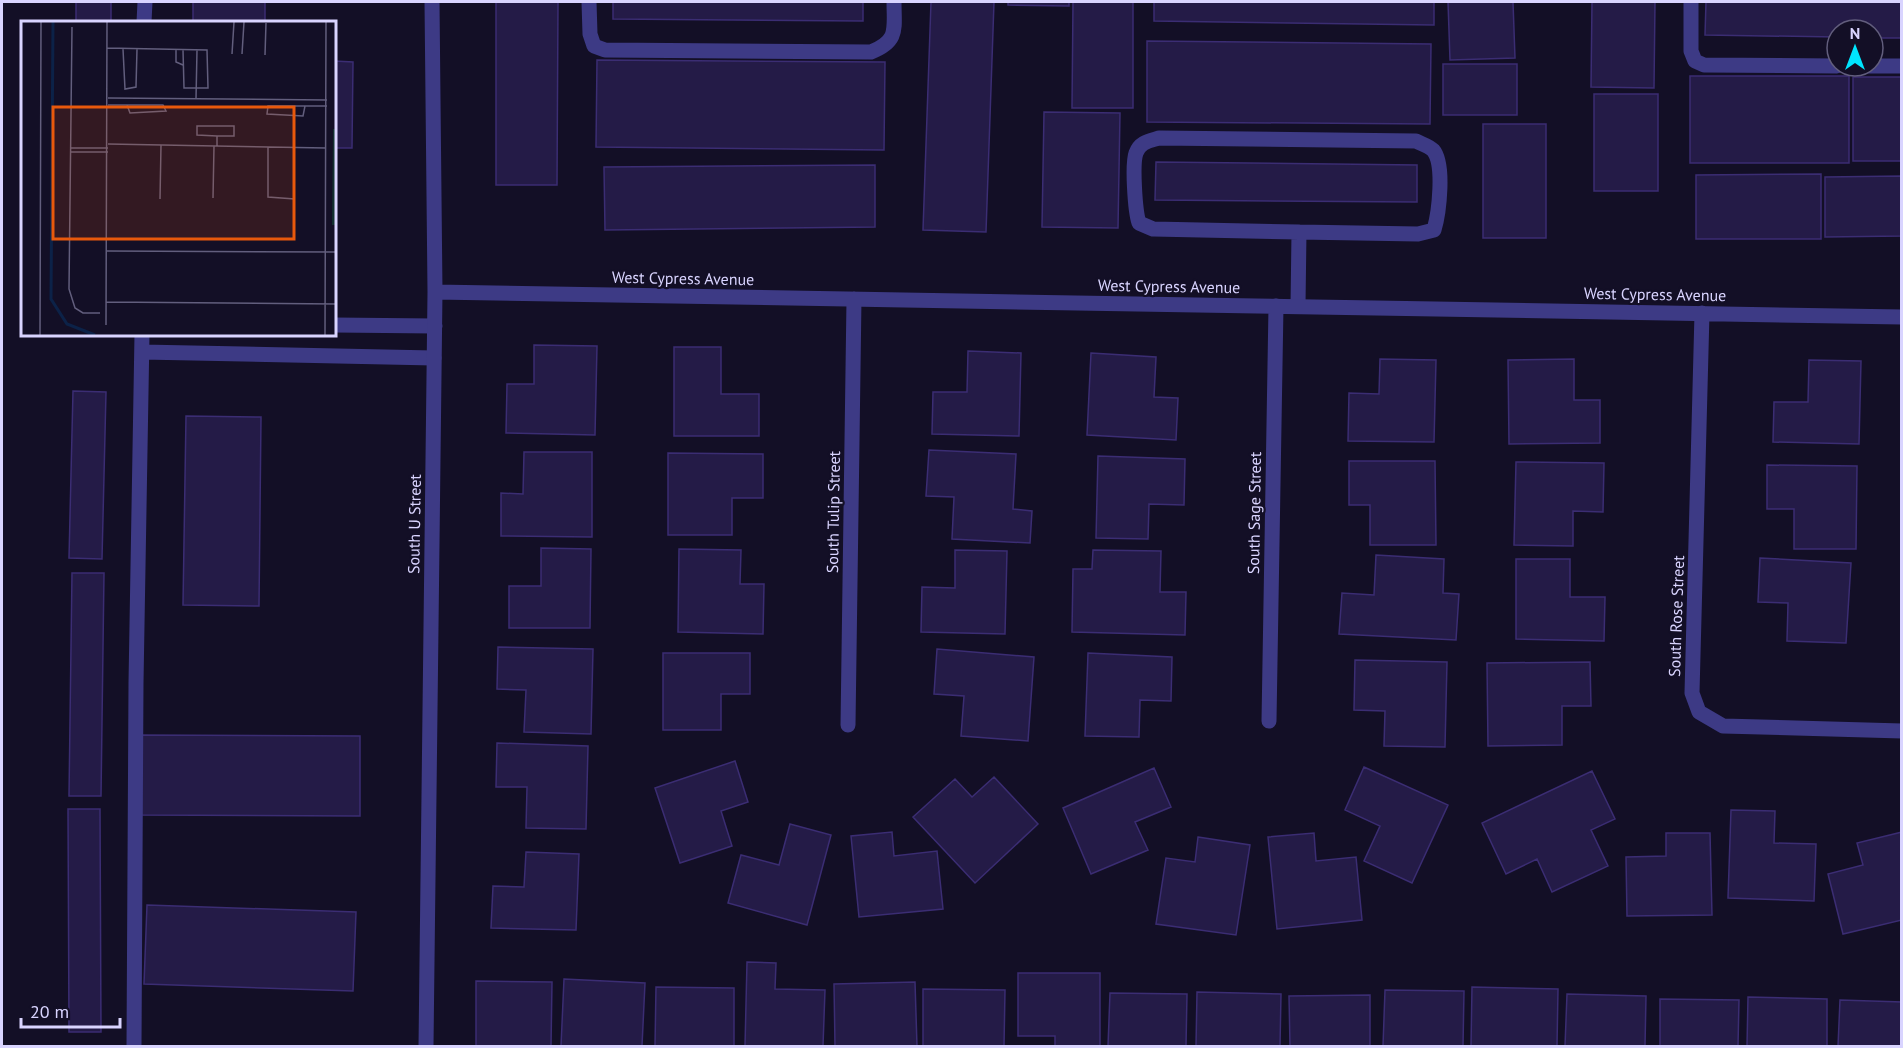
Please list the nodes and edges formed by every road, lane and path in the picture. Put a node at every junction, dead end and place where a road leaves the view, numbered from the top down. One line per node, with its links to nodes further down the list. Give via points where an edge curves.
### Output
1 (145, 2): 6 (street)
2 (432, 2): 11 (street, South U Street)
3 (589, 2): 4 (street, via 590,34 594,46 605,50 871,52 887,45 893,34)
4 (894, 2)
5 (1691, 2): 7 (street, via 1691,51 1695,61 1704,65)
6 (144, 21)
7 (1825, 66)
8 (1885, 66): 9 (street)
9 (1902, 66)
10 (1299, 232): 10 (street, via 1418,234 1434,230 1439,160 1432,148 1416,141 1159,138 1143,143 1136,153 1138,223 1153,230); 14 (street)
11 (435, 292): 12 (street, West Cypress Avenue); 18 (street, South U Street)
12 (854, 299): 13 (street, West Cypress Avenue); 23 (street, South Tulip Street)
13 (1276, 306): 14 (street, West Cypress Avenue); 22 (street, South Sage Street)
14 (1298, 306): 15 (street, West Cypress Avenue)
15 (1702, 313): 16 (street, West Cypress Avenue); 24 (street, South Rose Street, via 1692,693 1699,712 1723,726)
16 (1902, 317)
17 (336, 325): 18 (street)
18 (435, 326): 21 (street, South U Street)
19 (142, 336): 20 (street)
20 (142, 352): 21 (street); 25 (street)
21 (434, 358): 26 (street, South U Street)
22 (1269, 721)
23 (848, 725)
24 (1902, 731)
25 (134, 1047)
26 (426, 1047)

